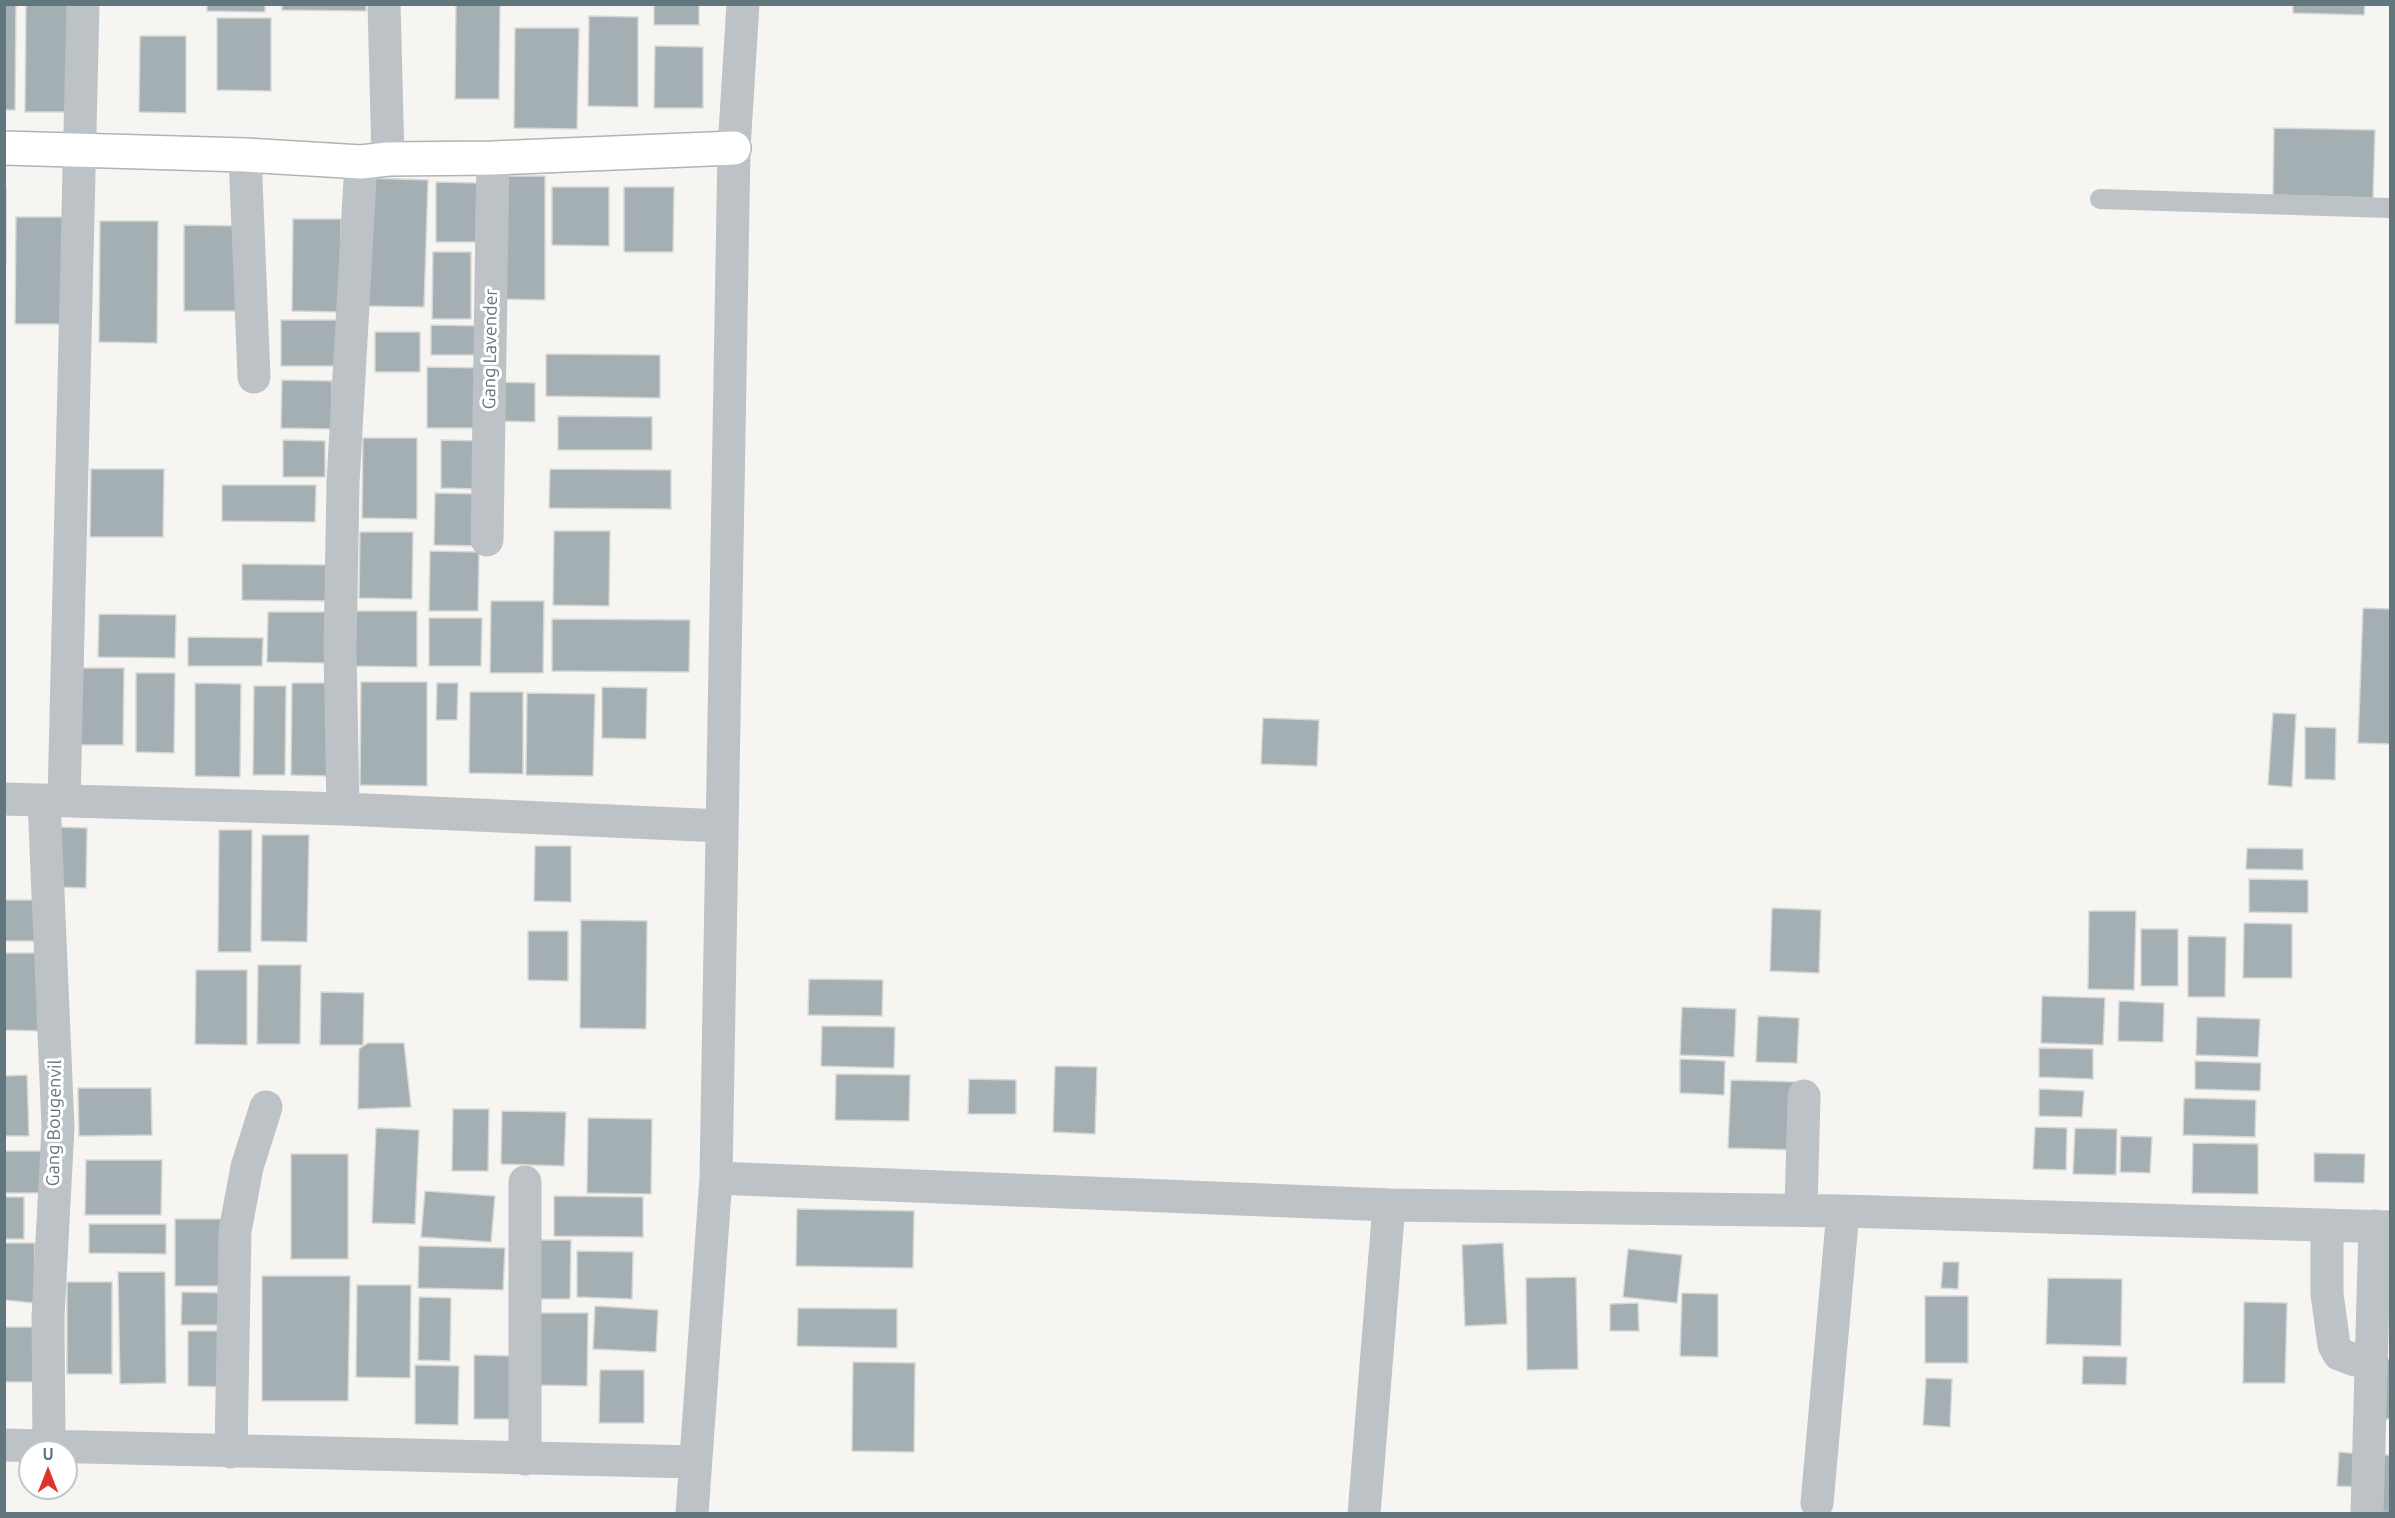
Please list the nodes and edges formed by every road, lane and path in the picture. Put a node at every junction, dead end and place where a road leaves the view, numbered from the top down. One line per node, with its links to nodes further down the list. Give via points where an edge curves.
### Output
1 (83, 4): 6 (street, Gang Bougenvil)
2 (384, 4): 9 (street)
3 (743, 4): 5 (street)
4 (4, 148): 6 (street)
5 (734, 148): 8 (street); 17 (street)
6 (78, 149): 7 (street); 15 (street, Gang Bougenvil)
7 (245, 154): 9 (street); 12 (street)
8 (493, 158): 9 (street); 13 (street, Gang Lavender)
9 (374, 161): 16 (street, via 343,483 340,650)
10 (2100, 199): 11 (lane)
11 (2391, 208)
12 (254, 377)
13 (487, 540)
14 (4, 799): 15 (street)
15 (54, 800): 16 (street); 28 (street, Gang Bougenvil, via 58,1127 48,1317)
16 (343, 808): 17 (street)
17 (722, 826): 20 (street)
18 (1804, 1096): 23 (street)
19 (266, 1107): 30 (street, via 248,1167 235,1232)
20 (716, 1178): 22 (street); 32 (street)
21 (525, 1182): 31 (street)
22 (1389, 1205): 23 (street); 35 (street)
23 (1801, 1210): 24 (street)
24 (1843, 1211): 25 (street); 33 (street)
25 (2326, 1225): 26 (street); 27 (street, via 2327,1294 2334,1345 2339,1354)
26 (2383, 1227): 27 (street)
27 (2371, 1360): 36 (street)
28 (49, 1440)
29 (78, 1447): 30 (street)
30 (231, 1452): 31 (street)
31 (525, 1459): 32 (street)
32 (694, 1462): 34 (street)
33 (1817, 1503)
34 (692, 1514)
35 (1364, 1514)
36 (2367, 1514)

